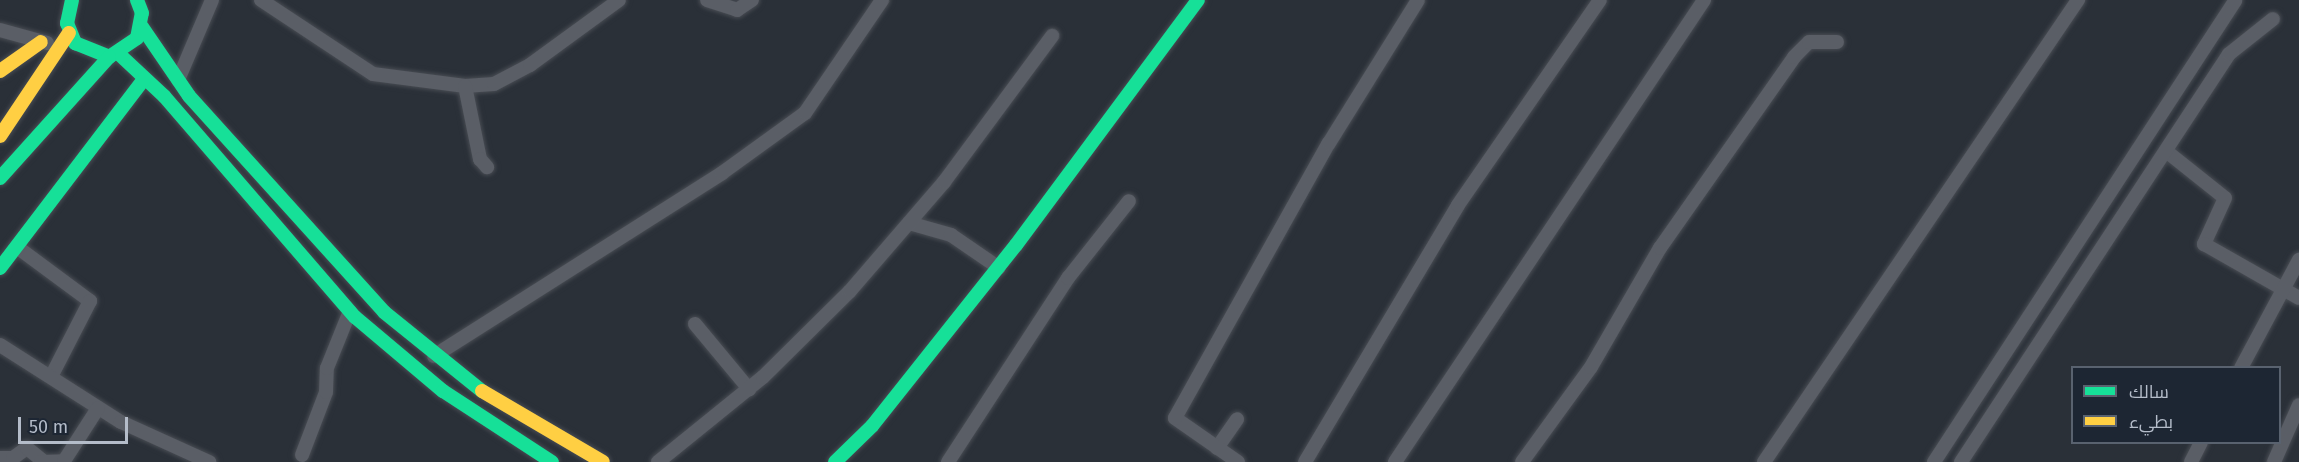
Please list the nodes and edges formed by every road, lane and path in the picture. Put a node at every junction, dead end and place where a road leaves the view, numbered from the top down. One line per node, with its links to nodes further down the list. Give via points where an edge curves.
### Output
1 (137, 0): 16 (main road)
2 (212, 0): 26 (street)
3 (261, 0): 27 (street, via 373,74)
4 (619, 0): 27 (street, via 530,65 494,84)
5 (707, 0): 6 (street, via 737,10)
6 (752, 0)
7 (882, 0): 43 (street, via 805,113 722,173)
8 (1198, 0): 37 (main road)
9 (1418, 0): 51 (street, via 1329,143 1175,418)
10 (1600, 0): 62 (street, via 1458,205)
11 (1704, 0): 63 (street)
12 (2078, 0): 65 (street)
13 (70, 1): 18 (main road)
14 (2235, 1): 66 (street)
15 (2272, 19): 29 (street, via 2229,54)
16 (142, 27): 23 (main road); 26 (main road)
17 (0, 30): 20 (street)
18 (69, 33): 22 (main road); 23 (main road, via 85,51)
19 (1052, 36): 33 (street)
20 (41, 42): 22 (street); 24 (main road)
21 (1837, 42): 64 (street, via 1809,42 1794,57 1660,248 1591,367)
22 (60, 46): 28 (main road)
23 (114, 55): 25 (main road); 31 (main road)
24 (0, 71)
25 (144, 79): 34 (main road); 40 (main road)
26 (178, 80): 43 (main road, via 384,312)
27 (465, 86): 30 (street, via 480,159)
28 (0, 136)
29 (2166, 151): 38 (street, via 2225,198 2204,244); 67 (street)
30 (488, 167)
31 (0, 178)
32 (1129, 201): 61 (street, via 1068,278)
33 (909, 223): 37 (street, via 951,234); 46 (street, via 850,291)
34 (16, 247): 36 (main road); 45 (street, via 90,301)
35 (2299, 260): 38 (street)
36 (0, 268)
37 (999, 268): 60 (main road, via 872,426)
38 (2283, 290): 39 (street); 44 (street)
39 (2299, 298)
40 (350, 311): 52 (street, via 327,368 326,392); 57 (main road, via 443,391)
41 (695, 324): 46 (street)
42 (0, 345): 45 (street)
43 (434, 356): 58 (main road, via 489,396)
44 (2242, 366)
45 (51, 375): 48 (street)
46 (749, 389): 59 (street)
47 (2299, 405): 69 (street)
48 (98, 408): 54 (street, via 64,461); 56 (street)
49 (1237, 419): 51 (street)
50 (2200, 444): 68 (street)
51 (1217, 448): 55 (street)
52 (302, 455)
53 (0, 458): 54 (street, via 13,458 27,448)
54 (42, 461)
55 (1234, 461)
56 (209, 462)
57 (552, 462)
58 (603, 462)
59 (658, 462)
60 (835, 462)
61 (948, 462)
62 (1305, 462)
63 (1395, 462)
64 (1522, 462)
65 (1764, 462)
66 (1934, 462)
67 (1961, 462)
68 (2191, 462)
69 (2274, 462)

